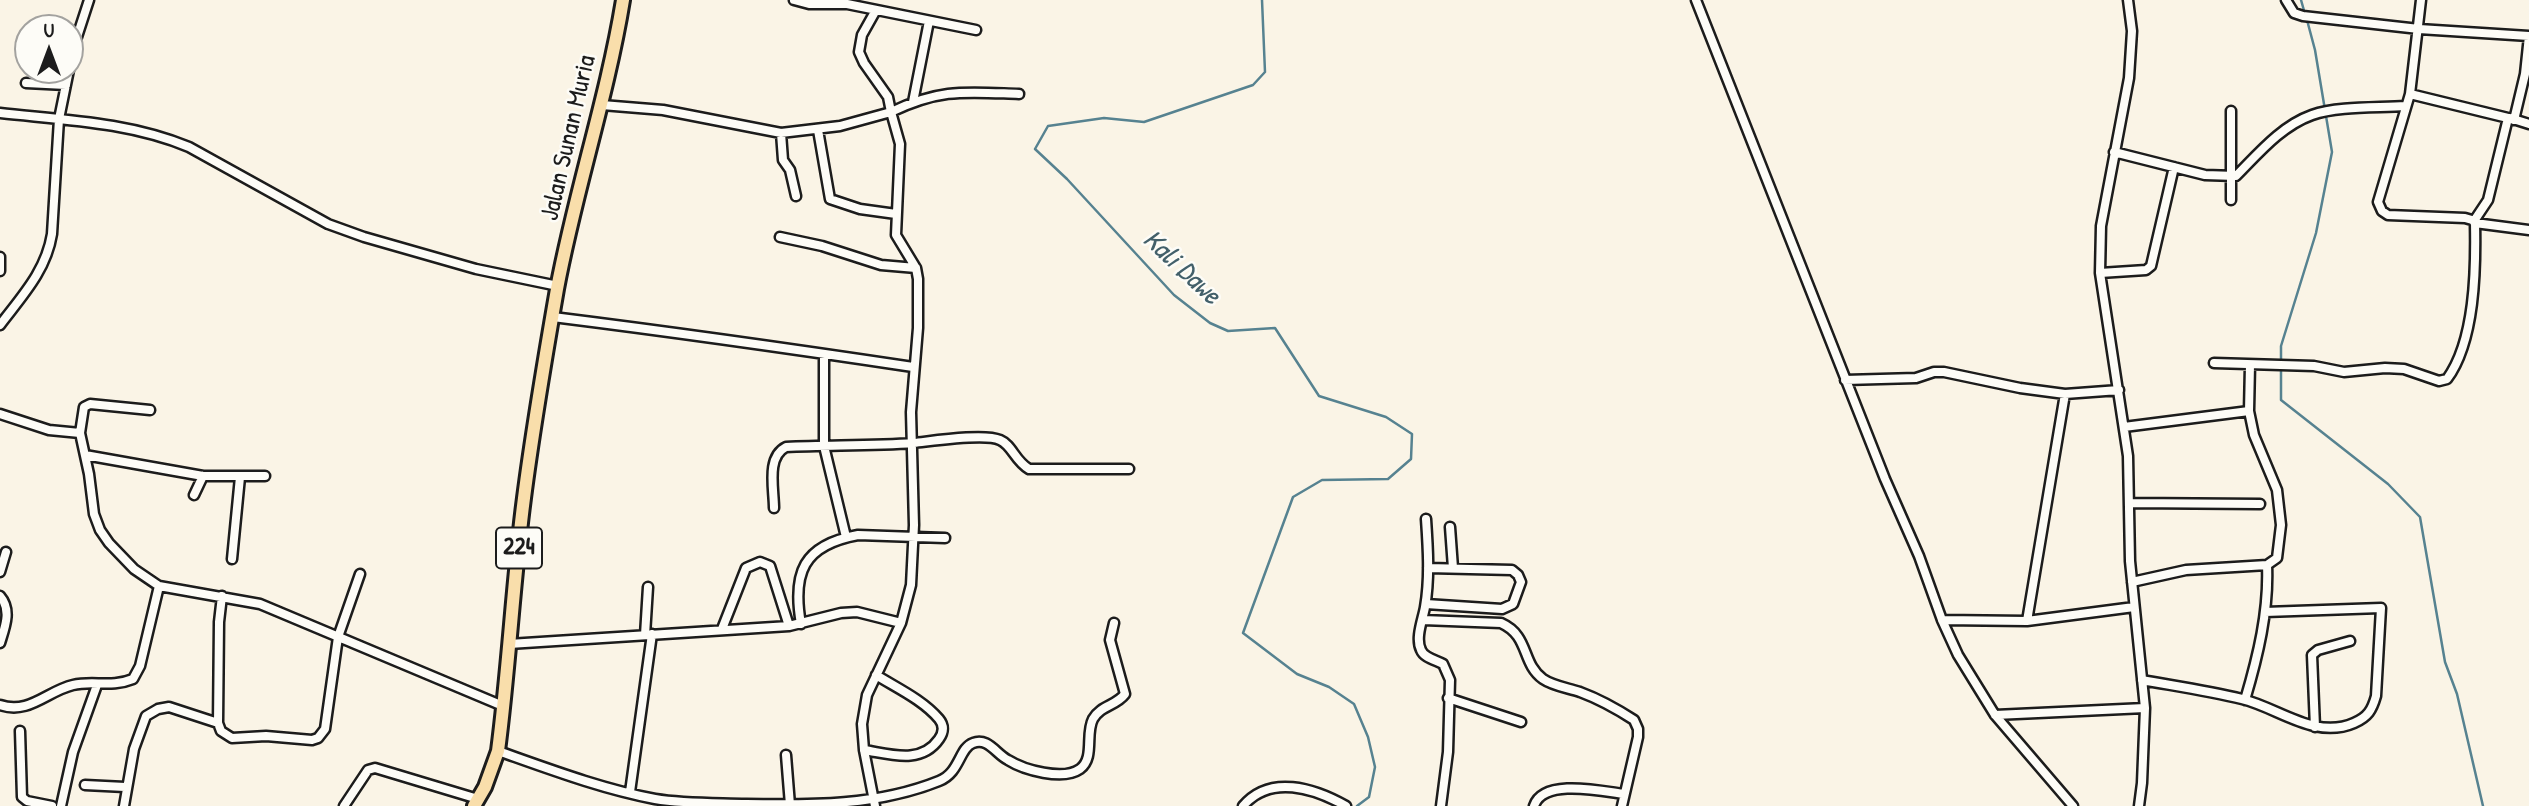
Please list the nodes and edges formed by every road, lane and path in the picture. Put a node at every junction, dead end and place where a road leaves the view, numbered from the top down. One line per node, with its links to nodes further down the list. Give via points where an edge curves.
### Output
1 (623, 0): 17 (main road, Jalan Sunan Muria / 224)
2 (794, 0): 7 (street)
3 (1696, 0): 47 (street)
4 (2128, 0): 27 (street, via 2132,31 2129,78)
5 (2286, 0): 9 (street, via 2294,13 2303,16)
6 (2421, 0): 9 (street)
7 (876, 10): 8 (street); 20 (street, via 862,35 859,52 888,97)
8 (929, 20): 10 (street); 16 (street)
9 (2419, 29): 11 (street); 15 (street)
10 (976, 30)
11 (2529, 36): 23 (street, via 2525,74)
12 (46, 84): 13 (street)
13 (66, 85): 22 (street)
14 (1019, 94): 16 (street, via 942,93)
15 (2410, 94): 18 (street); 23 (street)
16 (913, 102): 20 (street)
17 (602, 105): 26 (street, via 663,110); 40 (main road, Jalan Sunan Muria / 224)
18 (2405, 106): 29 (street, via 2314,114 2298,121); 33 (street, via 2378,202 2382,211)
19 (2231, 111): 29 (street)
20 (891, 112): 25 (street); 32 (street, via 900,144)
21 (0, 113): 22 (street)
22 (59, 119): 40 (street, via 142,130 166,138 328,224 475,269); 42 (street, via 49,253)
23 (2511, 119): 24 (street); 33 (street, via 2487,200)
24 (2529, 124)
25 (818, 130): 26 (street); 32 (street, via 830,199)
26 (781, 133): 30 (street, via 783,160)
27 (2114, 152): 28 (street); 39 (street, via 2101,226)
28 (2174, 167): 29 (street); 39 (street, via 2151,266)
29 (2231, 176): 31 (street)
30 (796, 197)
31 (2231, 200)
32 (896, 214): 37 (street, via 896,235)
33 (2474, 222): 34 (street); 45 (street, via 2470,323 2457,366 2447,379 2439,381 2404,369 2344,372 2314,366)
34 (2529, 230)
35 (780, 237): 37 (street, via 881,265)
36 (0, 257): 38 (street)
37 (916, 268): 46 (street, via 918,328)
38 (0, 271)
39 (2100, 273): 48 (street)
40 (558, 286): 41 (main road, 224)
41 (552, 317): 43 (street); 98 (main road, 224, via 524,499)
42 (0, 326)
43 (824, 355): 46 (street); 56 (street)
44 (2214, 363): 45 (street)
45 (2250, 365): 51 (street)
46 (913, 367): 55 (street)
47 (1845, 380): 49 (street, via 1944,372); 87 (street)
48 (2119, 390): 49 (street); 53 (street)
49 (2065, 394): 88 (street)
50 (150, 410): 54 (street, via 90,404 82,412)
51 (2249, 411): 53 (street); 73 (street, via 2279,502 2277,558)
52 (0, 414): 54 (street, via 49,430)
53 (2124, 427): 63 (street)
54 (80, 432): 57 (street)
55 (912, 443): 56 (street); 58 (street, via 993,439 1011,449 1018,463 1029,470); 68 (street)
56 (824, 446): 65 (street, via 779,450 773,463); 69 (street)
57 (85, 455): 59 (street); 79 (street, via 100,530 134,569)
58 (1129, 470)
59 (203, 476): 61 (street); 62 (street)
60 (265, 476): 61 (street)
61 (240, 477): 72 (street)
62 (194, 495)
63 (2130, 503): 64 (street); 78 (street)
64 (2260, 504)
65 (774, 508)
66 (1426, 519): 74 (street)
67 (1450, 527): 75 (street)
68 (914, 536): 69 (street); 70 (street); 89 (street, via 911,585)
69 (846, 537): 91 (street, via 805,563 797,589)
70 (945, 538)
71 (6, 552): 76 (street)
72 (232, 559)
73 (2267, 565): 78 (street, via 2186,570); 85 (street)
74 (1428, 568): 75 (street); 83 (street)
75 (1453, 569): 83 (street, via 1511,570 1521,582 1518,595 1502,609)
76 (0, 572)
77 (360, 574): 95 (street)
78 (2132, 582): 84 (street)
79 (159, 586): 82 (street); 101 (street, via 133,680)
80 (648, 587): 94 (street)
81 (0, 596): 97 (street, via 7,607)
82 (222, 596): 95 (street, via 260,604); 109 (street)
83 (1426, 604): 86 (street)
84 (2134, 607): 88 (street); 100 (street)
85 (2264, 612): 103 (street); 110 (street, via 2381,608 2372,710 2365,718 2342,727)
86 (1423, 620): 102 (street, via 1420,650 1448,671); 118 (street, via 1510,627 1543,679 1634,720 1638,737)
87 (1942, 620): 88 (street); 107 (street)
88 (2027, 621)
89 (901, 622): 91 (street, via 857,612); 99 (street)
90 (1114, 623): 120 (street, via 1110,640 1125,694 1101,708 1093,720 1088,758 1079,769 1040,772 1005,759 985,742 975,742 966,746 956,769 942,781)
91 (801, 624): 92 (street)
92 (789, 626): 93 (street); 93 (street, via 770,566 760,562 746,569)
93 (722, 629): 94 (street)
94 (649, 634): 98 (street); 117 (street)
95 (338, 637): 105 (street); 109 (street, via 329,714 318,738 232,738)
96 (2350, 641): 110 (street, via 2312,655)
97 (0, 643)
98 (509, 644): 105 (main road, 224)
99 (876, 675): 112 (street, via 862,723); 112 (street, via 924,705 940,720 942,735 916,756)
100 (2142, 680): 103 (street); 106 (street)
101 (97, 685): 104 (street, via 74,684 26,706); 125 (street, via 73,752)
102 (1448, 698): 108 (street); 129 (street)
103 (2245, 700): 110 (street)
104 (0, 705)
105 (503, 706): 113 (main road, 224)
106 (2145, 708): 107 (street); 133 (street)
107 (1994, 715): 132 (street)
108 (1521, 722)
109 (218, 723): 116 (street, via 169,707 151,712 141,724)
110 (2315, 727)
111 (20, 731): 124 (street, via 22,797)
112 (864, 750): 120 (street)
113 (498, 751): 117 (street); 119 (main road, 224)
114 (786, 755): 122 (street)
115 (85, 785): 116 (street)
116 (125, 787): 126 (street)
117 (630, 792): 121 (street)
118 (1625, 793): 130 (street, via 1564,788 1542,793); 131 (street)
119 (476, 803): 127 (street, via 375,768 368,770)
120 (874, 803): 122 (street)
121 (715, 805): 122 (street)
122 (790, 805)
123 (1345, 805): 128 (street, via 1286,787 1261,791)
124 (52, 806)
125 (61, 806)
126 (124, 806)
127 (344, 806)
128 (1243, 806)
129 (1441, 806)
130 (1534, 806)
131 (1622, 806)
132 (2073, 806)
133 (2139, 806)

